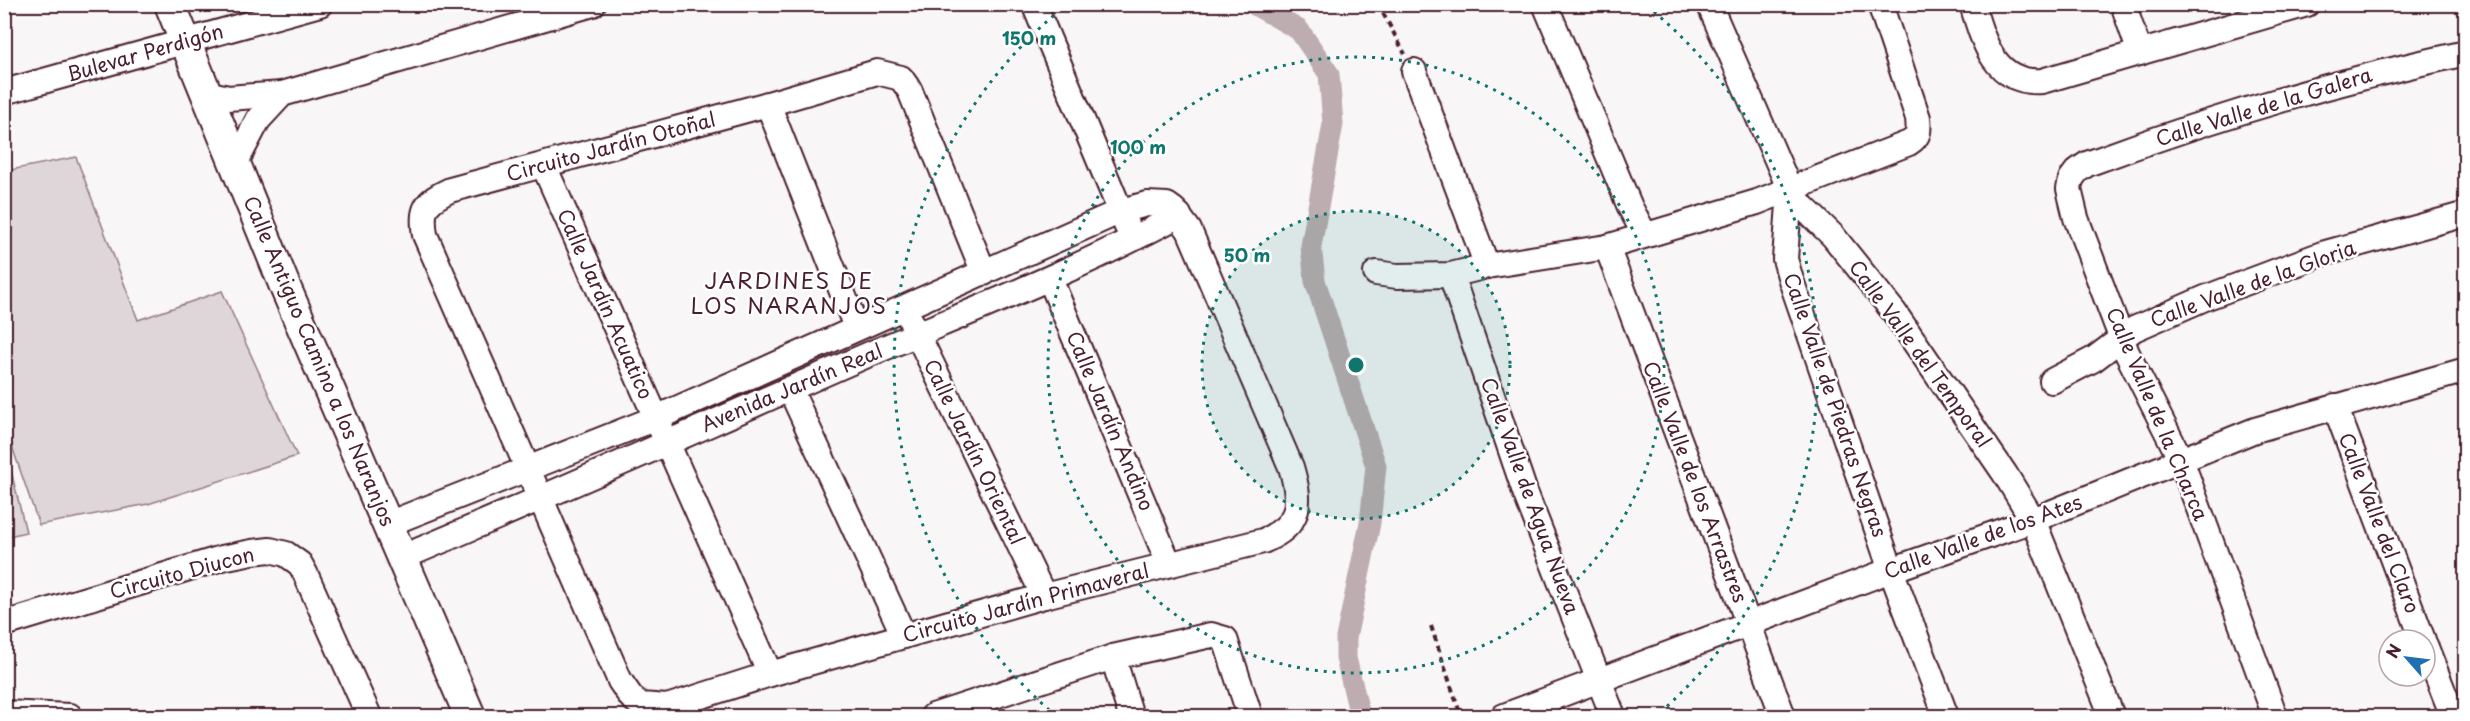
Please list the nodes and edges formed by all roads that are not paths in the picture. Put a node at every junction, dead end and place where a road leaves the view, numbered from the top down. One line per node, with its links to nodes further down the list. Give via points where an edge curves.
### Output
1 (170, 4): 12 (street, Calle Antiguo Camino a los Naranjos)
2 (320, 4): 12 (street, Bulevar Perdigón)
3 (593, 4): 18 (street)
4 (1034, 4): 25 (street)
5 (1545, 4): 27 (street)
6 (1709, 4): 23 (street, Calle Valle del Temporal)
7 (1880, 4): 23 (street, via 1918,118 1917,138)
8 (1972, 4): 13 (street, via 1992,56 2008,75 2027,82)
9 (2123, 4): 13 (street)
10 (2307, 4): 11 (street)
11 (2265, 10): 13 (street)
12 (186, 41): 16 (street, Bulevar Perdigón); 17 (street, Calle Antiguo Camino a los Naranjos)
13 (2140, 53)
14 (2466, 53): 22 (street, Calle Valle de la Galera, via 2367,74 2167,134 2087,164)
15 (1414, 71): 30 (street)
16 (4, 93)
17 (206, 93): 18 (street, via 228,98); 20 (street, Calle Antiguo Camino a los Naranjos)
18 (282, 94): 20 (street, via 258,120)
19 (768, 104): 21 (street, Circuito Jardín Otoñal); 31 (street, Circuito Jardín Otoñal, via 877,72 901,78 910,91); 36 (street)
20 (235, 164): 49 (street, Calle Antiguo Camino a los Naranjos)
21 (544, 166): 43 (street, Calle Jardín Acuatico); 46 (street, Circuito Jardín Otoñal, via 450,190 427,204 422,217 425,235)
22 (2071, 179): 38 (street, Calle Valle de la Charca, via 2069,189 2076,218)
23 (1790, 190): 27 (street); 48 (street, Calle Valle del Temporal, via 1894,312 1972,423); 52 (street, Calle Valle de Piedras Negras, via 1785,259)
24 (1173, 210): 25 (street, Avenida Jardín Real, via 1147,204); 28 (street, Avenida Jardín Real); 51 (street, Circuito Jardín Primaveral, via 1189,230 1291,467 1298,510 1289,526 1263,541)
25 (1121, 212): 28 (street); 31 (street, Avenida Jardín Real)
26 (2466, 214): 38 (street, Calle Valle de la Gloria, via 2269,273 2145,323)
27 (1645, 235): 29 (street)
28 (1132, 241): 34 (street, Avenida Jardín Real)
29 (1607, 248): 30 (street); 55 (street, Calle Valle de los Arrastres)
30 (1487, 266): 33 (street)
31 (984, 273): 35 (street, Avenida Jardín Real)
32 (1376, 273): 33 (street)
33 (1451, 275): 61 (street, Calle Valle de Agua Nueva, via 1525,492)
34 (1050, 279): 37 (street, Avenida Jardín Real); 51 (street, Calle Jardín Andino)
35 (905, 308): 36 (street, Avenida Jardín Real); 37 (street, Calle Jardín Oriental)
36 (856, 327): 43 (street, Avenida Jardín Real)
37 (917, 334): 41 (street, Avenida Jardín Real); 53 (street, Calle Jardín Oriental)
38 (2123, 338): 40 (street, Calle Valle de la Gloria); 45 (street, Calle Valle de la Charca)
39 (2466, 370): 42 (street, Calle Valle de los Ates)
40 (2052, 381)
41 (790, 389): 44 (street, Avenida Jardín Real); 57 (street)
42 (2335, 406): 45 (street, Calle Valle de los Ates, via 2255,430); 56 (street, Calle Valle del Claro)
43 (656, 418): 44 (street, Calle Jardín Acuatico); 46 (street, Avenida Jardín Real)
44 (666, 442): 47 (street, Avenida Jardín Real); 59 (street, Calle Jardín Acuatico)
45 (2181, 460): 48 (street, Calle Valle de los Ates); 75 (street, Calle Valle de la Charca)
46 (527, 467): 47 (street, Circuito Jardín Otoñal); 49 (street, Avenida Jardín Real)
47 (540, 500): 50 (street, Avenida Jardín Real); 59 (street, Circuito Jardín Primaveral, via 620,681 641,705 667,707)
48 (2033, 520): 52 (street, Calle Valle de los Ates); 74 (street, Calle Valle del Temporal)
49 (388, 524): 50 (street, Calle Antiguo Camino a los Naranjos)
50 (403, 557): 66 (street, Calle Antiguo Camino a los Naranjos)
51 (1169, 564): 53 (street, Circuito Jardín Primaveral)
52 (1891, 570): 55 (street, Calle Valle de los Ates); 73 (street, Calle Valle de Piedras Negras)
53 (1044, 596): 57 (street, Circuito Jardín Primaveral)
54 (4, 624): 65 (street, Circuito Diucon, via 222,558 270,550 286,554 305,573)
55 (1749, 624): 61 (street, Calle Valle de los Ates); 72 (street, Calle Valle de los Arrastres)
56 (2418, 628)
57 (904, 636): 59 (street, Circuito Jardín Primaveral)
58 (1113, 657): 62 (street); 68 (street); 69 (street, via 1220,636 1225,639)
59 (770, 674)
60 (2437, 676): 76 (street)
61 (1600, 681): 70 (street, Calle Valle de los Ates); 71 (street, Calle Valle de Agua Nueva)
62 (995, 707): 67 (street)
63 (4, 713): 64 (street)
64 (70, 717)
65 (369, 717)
66 (470, 717)
67 (933, 717)
68 (1131, 717)
69 (1250, 717)
70 (1504, 717)
71 (1613, 717)
72 (1783, 717)
73 (1946, 717)
74 (2112, 717)
75 (2275, 717)
76 (2453, 717)

